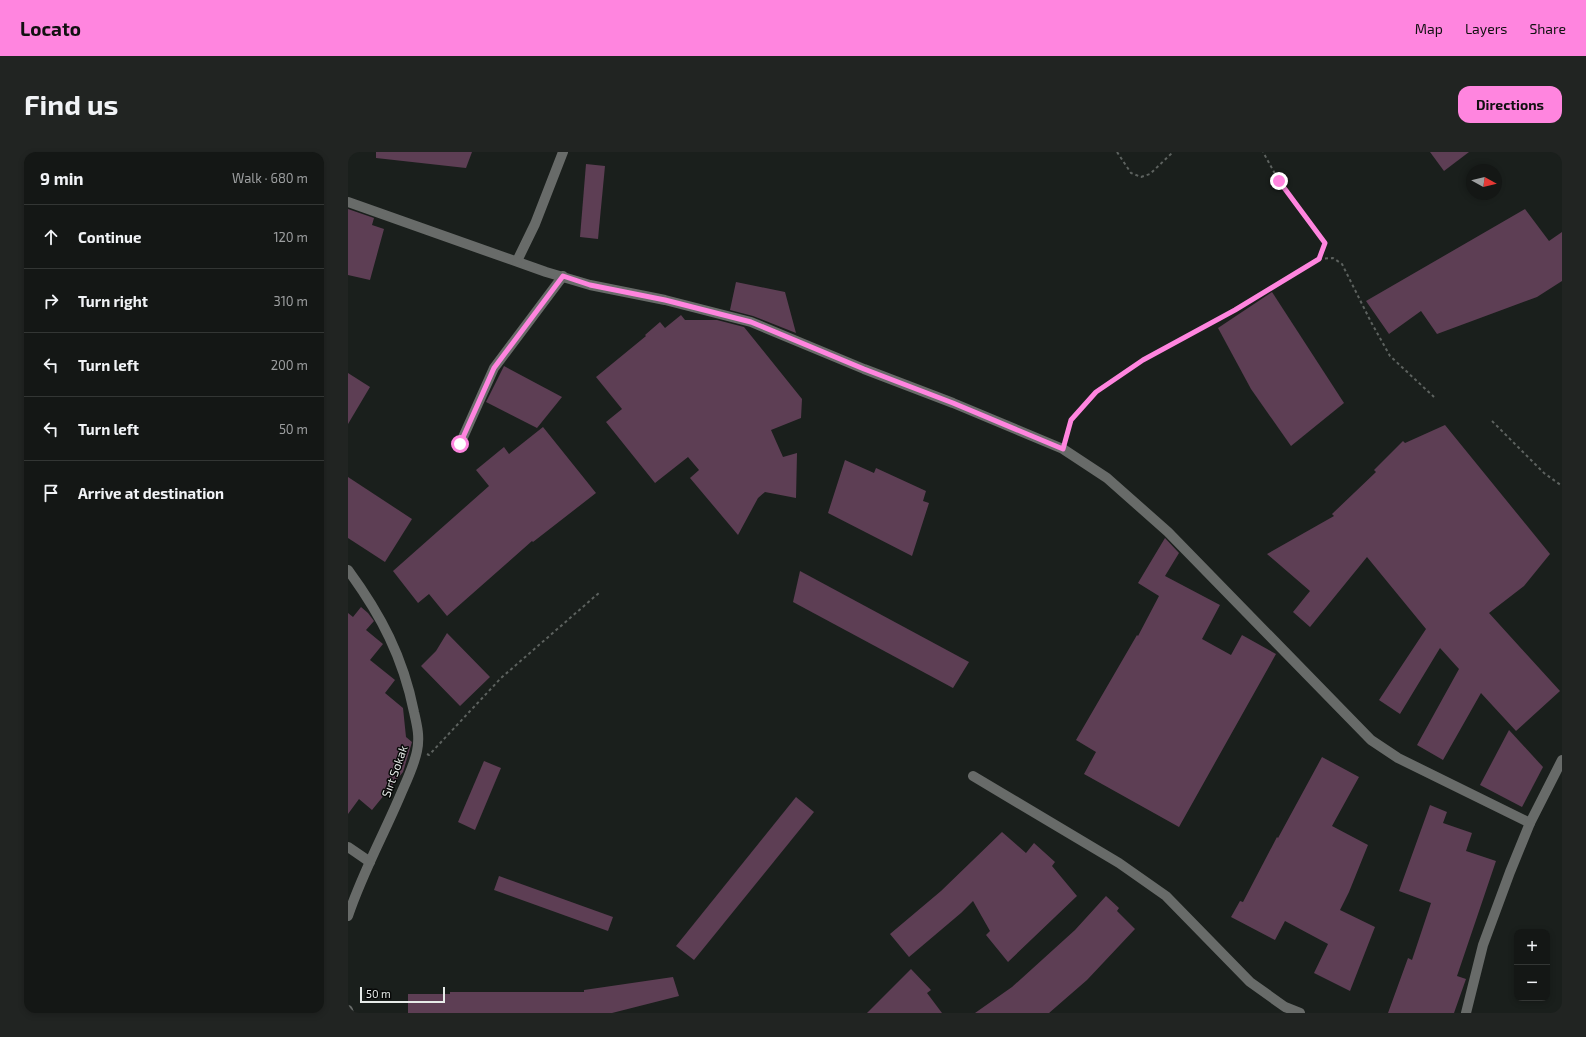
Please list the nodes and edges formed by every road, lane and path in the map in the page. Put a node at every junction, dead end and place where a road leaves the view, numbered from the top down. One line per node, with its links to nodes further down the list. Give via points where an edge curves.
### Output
1 (563, 152): 7 (street, via 535,224)
2 (1117, 152): 3 (path, via 1131,173 1141,177 1150,174)
3 (1173, 152)
4 (1263, 152): 6 (path, via 1279,181 1325,243)
5 (348, 202): 7 (street)
6 (1319, 259): 9 (path, via 1333,258 1342,264 1390,356); 12 (path, via 1235,310 1143,360 1096,392 1071,420)
7 (517, 261): 8 (street)
8 (563, 276): 11 (street, via 494,368); 12 (street, via 590,285 665,300 751,322)
9 (1434, 397)
10 (1492, 422): 13 (path, via 1544,473)
11 (460, 444)
12 (1063, 449): 19 (street, via 1107,478 1168,532 1371,740 1398,758)
13 (1562, 486)
14 (348, 570): 16 (street, Sırt Sokak, via 372,603 391,638 409,688 418,735)
15 (600, 592): 16 (path, via 501,678 429,755)
16 (417, 751): 21 (street, Sırt Sokak, via 388,826)
17 (1562, 760): 19 (street)
18 (973, 776): 23 (street, via 1120,863 1166,896 1250,982)
19 (1530, 823): 24 (street, via 1483,945)
20 (348, 847): 21 (street)
21 (370, 862): 22 (street, Sırt Sokak, via 356,891)
22 (348, 916)
23 (1300, 1013)
24 (1466, 1013)

